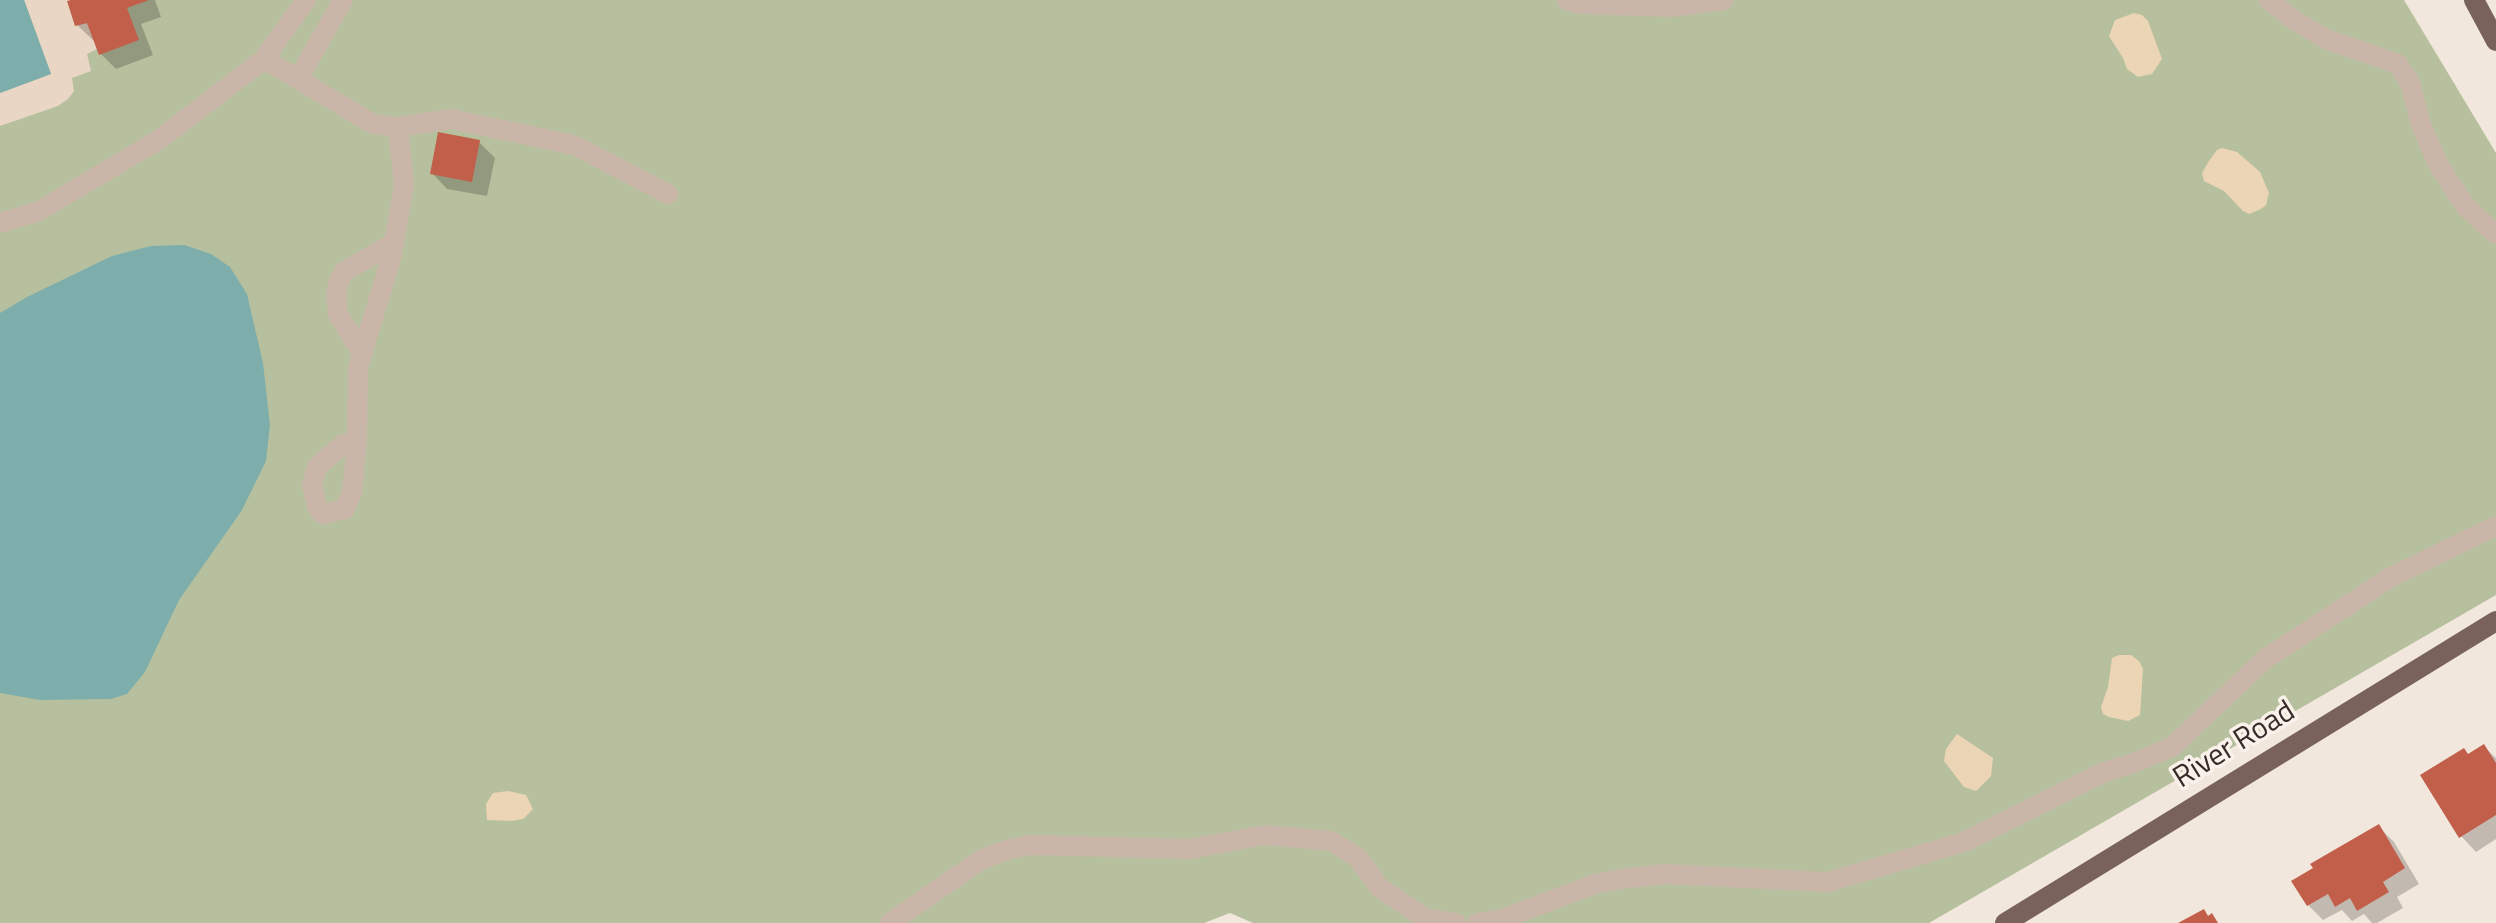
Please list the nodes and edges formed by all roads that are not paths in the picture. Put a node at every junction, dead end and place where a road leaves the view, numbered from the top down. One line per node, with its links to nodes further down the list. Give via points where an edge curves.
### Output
1 (306, 0): 8 (lane)
2 (343, 0): 9 (lane)
3 (1567, 0): 4 (lane, via 1671,7)
4 (1723, 0)
5 (2269, 0): 13 (lane, via 2326,39 2398,64 2411,85 2438,164 2466,207)
6 (2474, 0): 7 (main road)
7 (2496, 41)
8 (264, 59): 9 (lane); 12 (lane, via 160,139 39,211)
9 (298, 79): 10 (lane, via 373,124)
10 (398, 127): 11 (lane, via 451,119 574,145); 14 (lane, via 404,186)
11 (668, 194)
12 (0, 223)
13 (2496, 234)
14 (394, 243): 15 (lane); 15 (lane, via 345,271 339,280 338,314)
15 (362, 353): 16 (lane)
16 (357, 442)
17 (2496, 526): 21 (lane, via 2391,577 2265,659 2172,747 2104,772 1964,842 1828,882 1664,874 1621,879)
18 (2496, 621): 22 (main road, River Road)
19 (890, 923): 20 (lane, via 982,859 1010,849 1190,849 1265,835 1331,841 1357,857 1380,888 1425,918)
20 (1456, 923)
21 (1477, 923)
22 (2005, 923)

